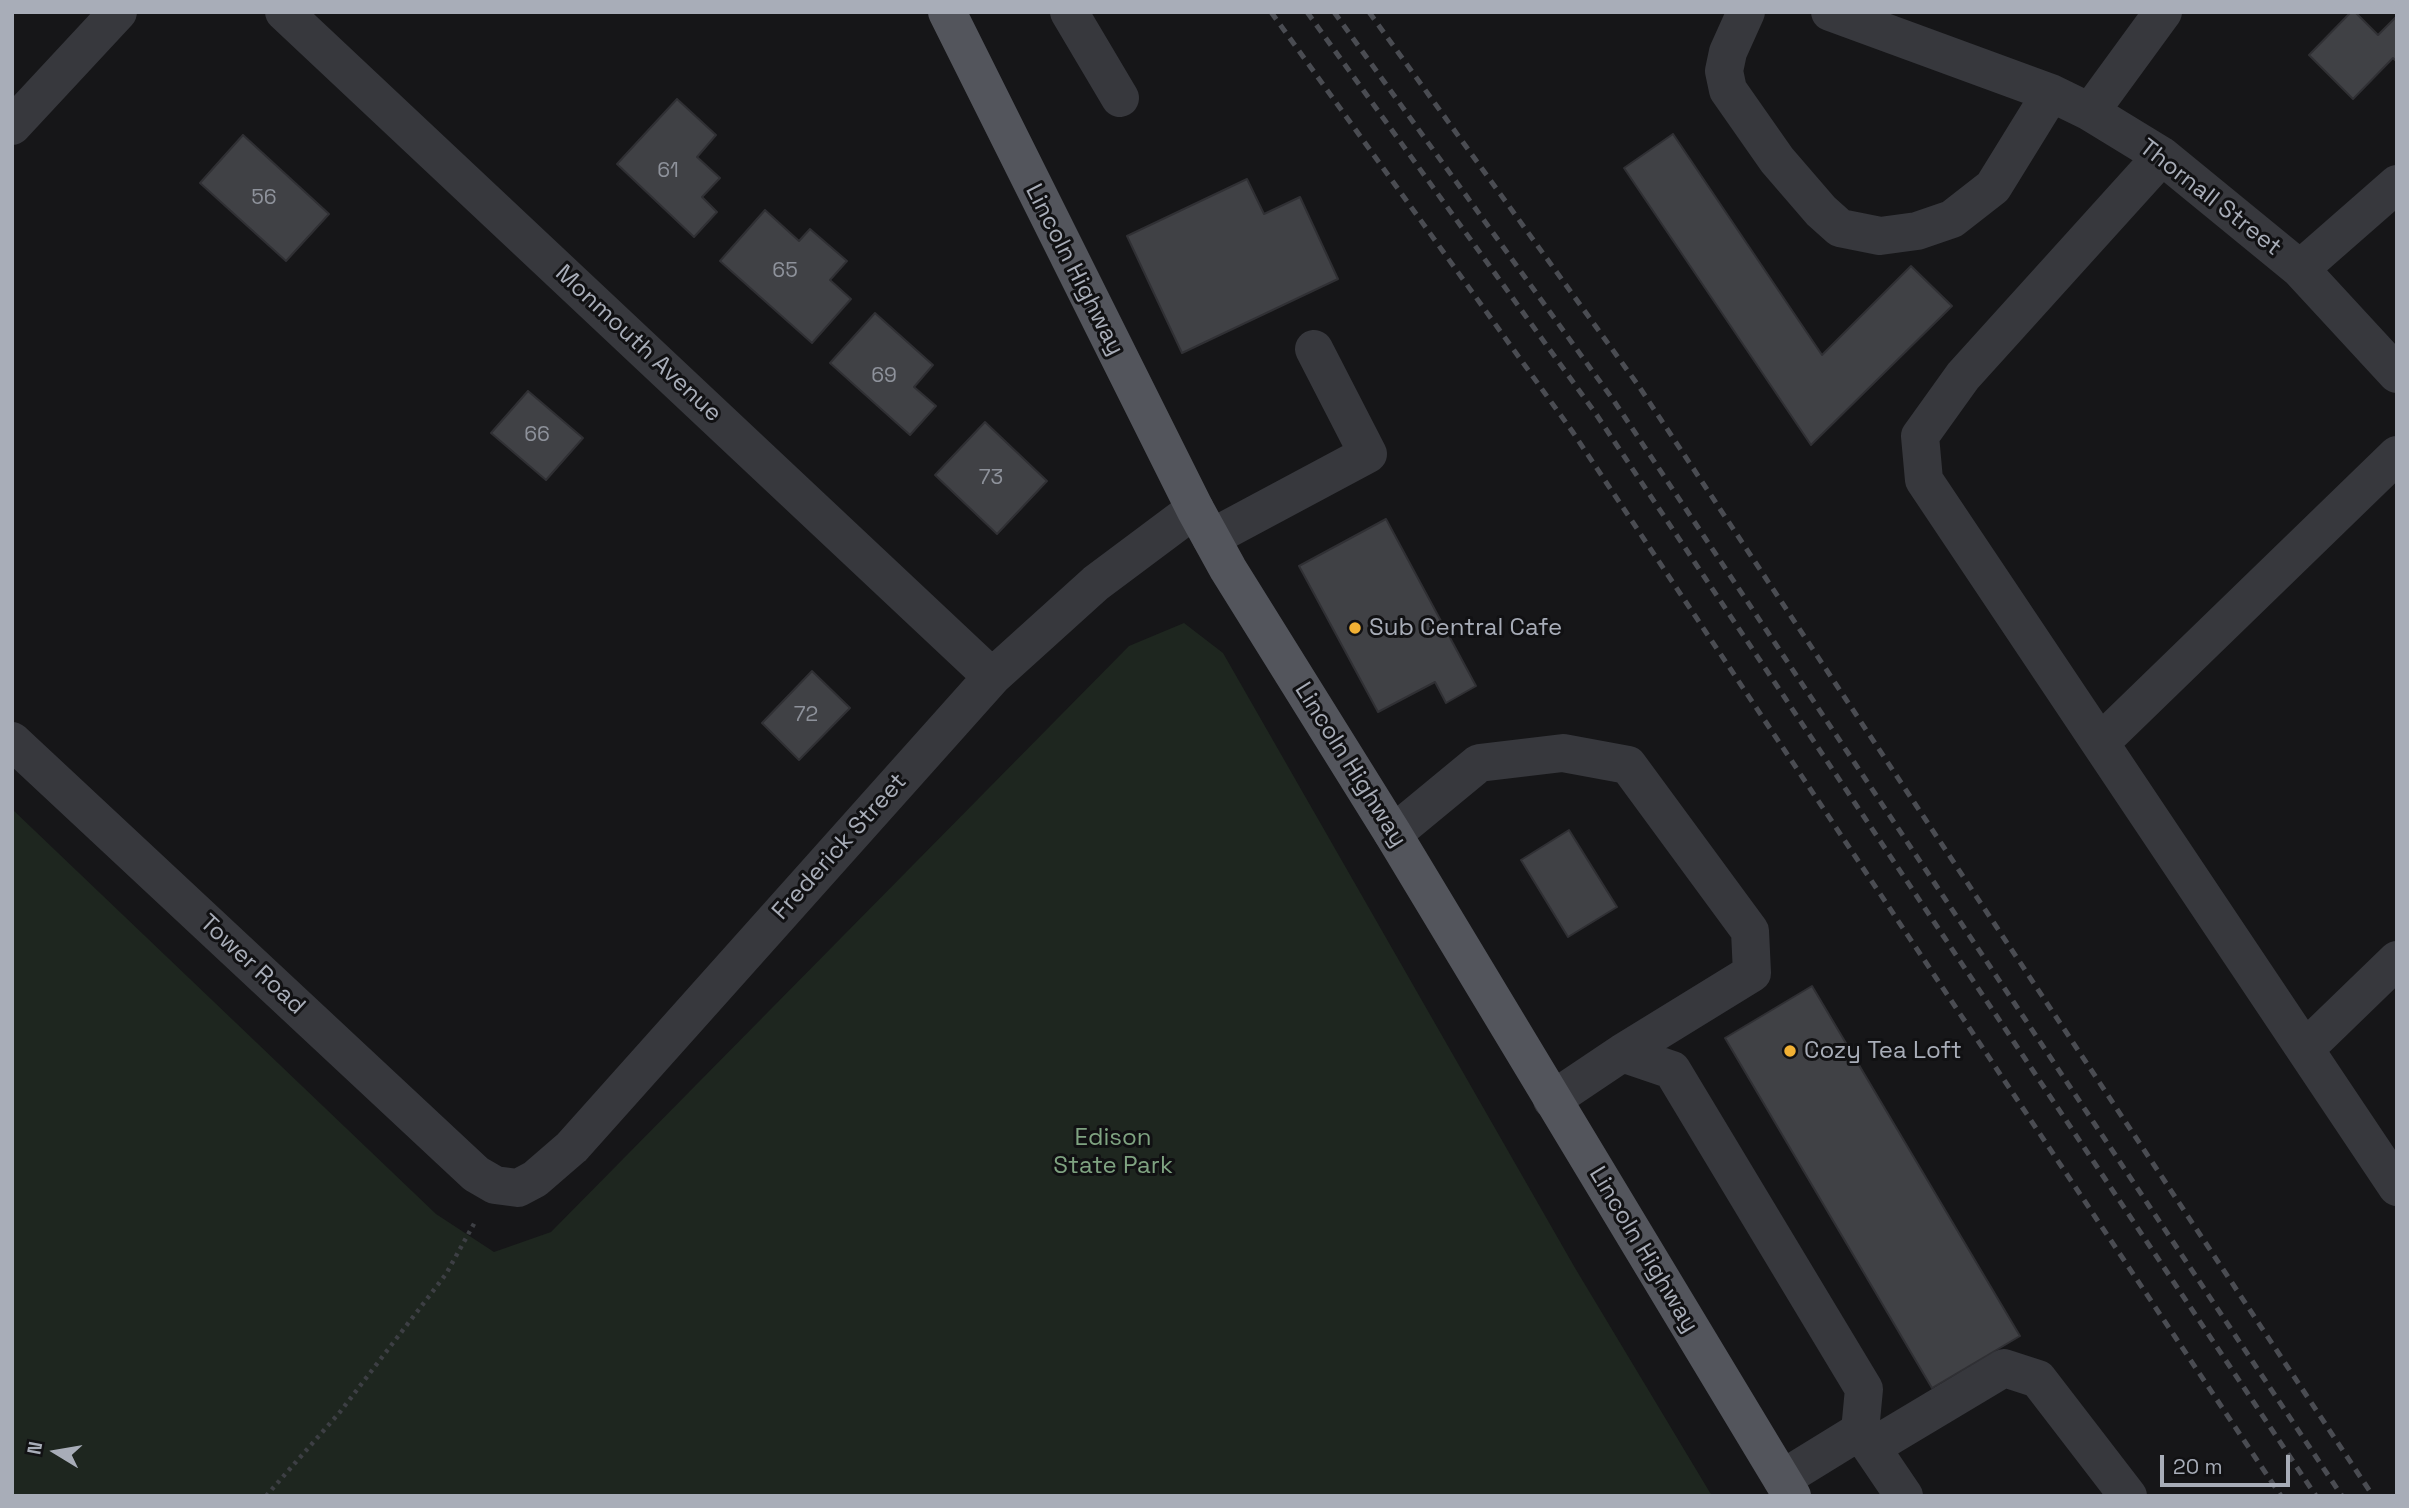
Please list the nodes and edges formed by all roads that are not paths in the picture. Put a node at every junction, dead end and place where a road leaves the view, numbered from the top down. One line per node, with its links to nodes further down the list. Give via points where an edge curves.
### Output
1 (118, 12): 11 (street)
2 (284, 12): 19 (street, Monmouth Avenue)
3 (947, 12): 18 (main road, Lincoln Highway)
4 (1069, 12): 9 (street)
5 (1746, 12): 8 (street, via 1728,52 1724,71 1728,90 1777,160 1840,228 1880,236 1917,231 1952,219 1993,187)
6 (1830, 12): 8 (street, Thornall Street)
7 (2163, 12): 10 (street)
8 (2051, 93): 10 (street, Thornall Street)
9 (1120, 97)
10 (2090, 111): 12 (street, Thornall Street)
11 (12, 126)
12 (2162, 156): 14 (street, Thornall Street); 21 (street, via 1963,376 1920,436 1924,480)
13 (2397, 184): 14 (street)
14 (2300, 269): 16 (street, Thornall Street)
15 (1314, 349): 18 (street, Frederick Street, via 1368,454)
16 (2397, 374)
17 (2397, 455): 21 (street)
18 (1203, 523): 19 (street, Frederick Street, via 1096,583); 22 (main road, Lincoln Highway)
19 (992, 677): 27 (street, Frederick Street, via 572,1147 536,1179 518,1188)
20 (12, 741): 27 (street, Tower Road, via 476,1174)
21 (2099, 743): 24 (street)
22 (1393, 834): 25 (street, via 1479,763 1563,753 1628,765 1750,931 1752,973); 26 (main road, Lincoln Highway)
23 (2397, 960): 24 (street)
24 (2305, 1049): 28 (street)
25 (1622, 1053): 26 (street); 29 (street, via 1672,1070 1864,1389)
26 (1552, 1100): 30 (main road, Lincoln Highway)
27 (495, 1185)
28 (2397, 1187)
29 (1866, 1439): 30 (street); 31 (street); 32 (street, via 2004,1368 2038,1379)
30 (1787, 1487)
31 (1904, 1496)
32 (2128, 1496)

